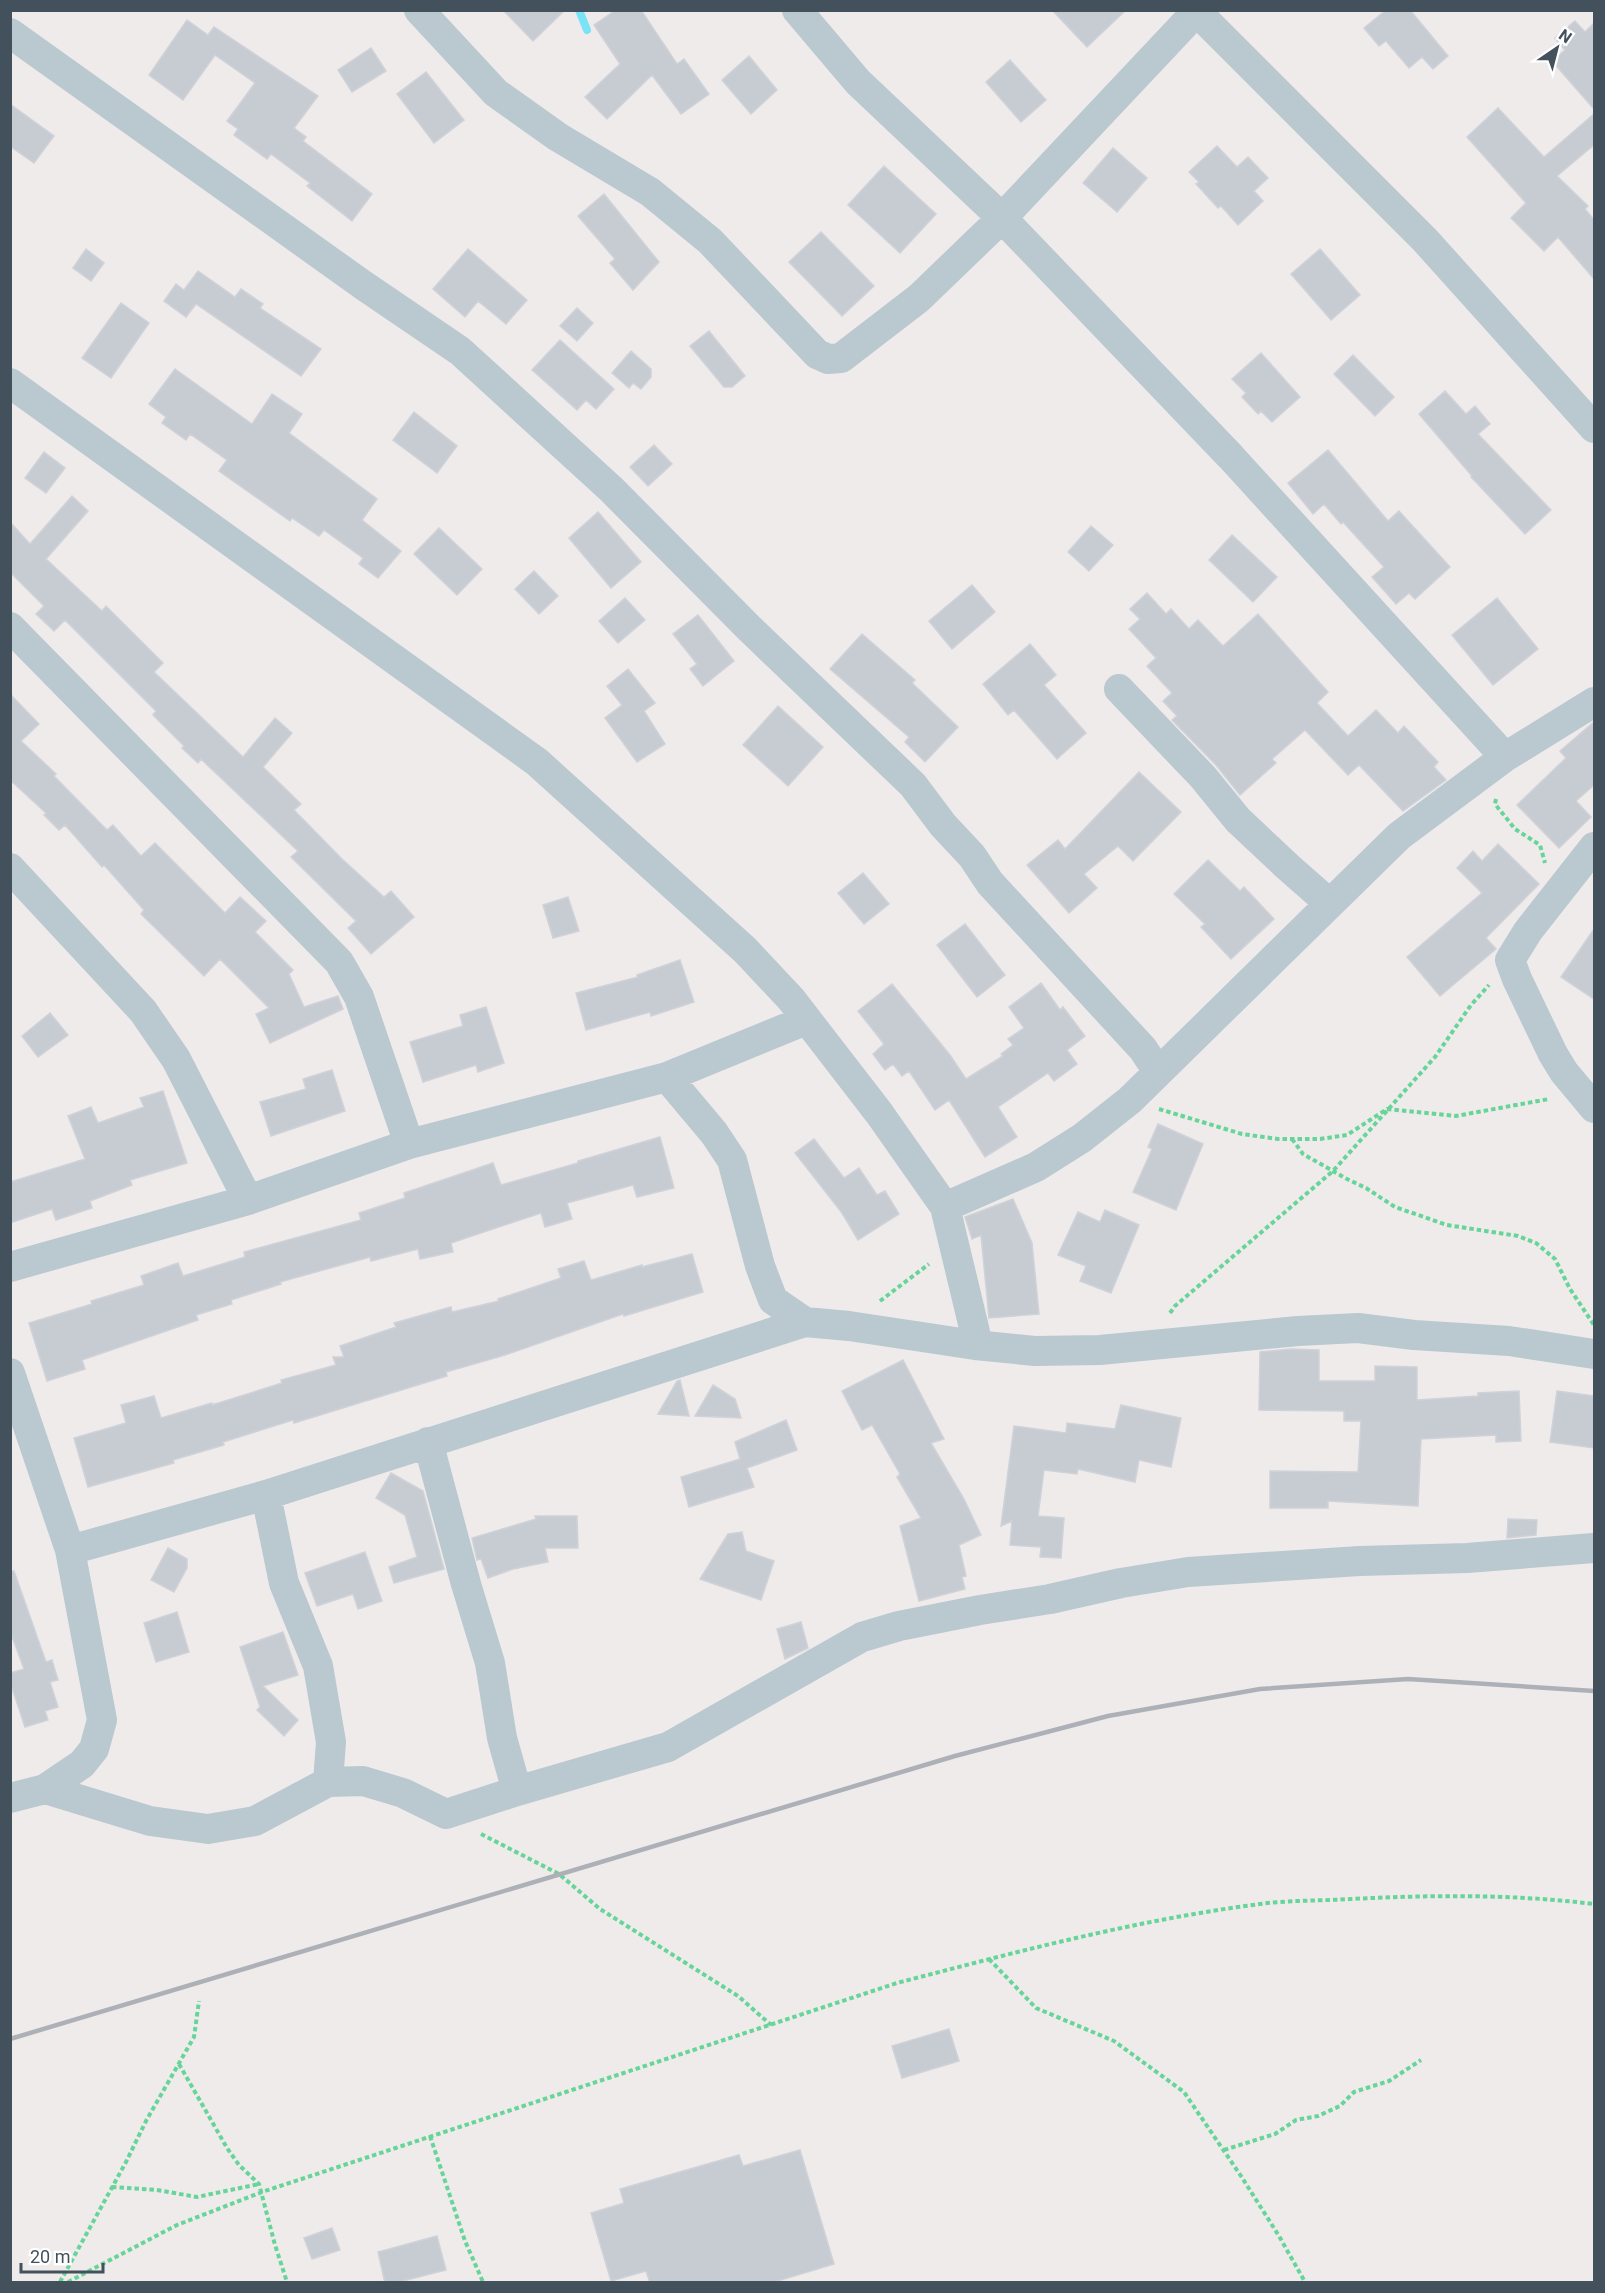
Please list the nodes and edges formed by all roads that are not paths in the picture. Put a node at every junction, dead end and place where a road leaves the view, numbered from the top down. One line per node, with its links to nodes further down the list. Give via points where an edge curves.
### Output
1 (419, 10): 5 (street, via 496,93 558,137 650,192 710,241 817,354 828,359 841,358 919,298)
2 (797, 10): 5 (street, via 858,82)
3 (1196, 11): 5 (street); 7 (street, via 1425,240)
4 (10, 33): 16 (street, via 460,351 611,489 748,628 913,785 990,883 1143,1049)
5 (1002, 218): 11 (street, via 1231,457)
6 (10, 383): 15 (street, via 537,762 745,950)
7 (1594, 428)
8 (10, 627): 19 (street, via 339,962 359,997)
9 (1119, 689): 14 (street, via 1203,777 1238,820)
10 (1594, 702): 11 (street)
11 (1505, 757): 14 (street, via 1399,836)
12 (1594, 847): 18 (street, via 1510,960 1544,1039)
13 (10, 868): 20 (street, via 143,1011 176,1059)
14 (1329, 903): 16 (street)
15 (806, 1020): 17 (street); 21 (street, via 879,1113)
16 (1158, 1072): 21 (street, via 1082,1138 1036,1167)
17 (668, 1077): 19 (street); 23 (street, via 732,1160 773,1300)
18 (1586, 1098)
19 (409, 1144): 20 (street)
20 (248, 1200): 22 (street)
21 (945, 1207): 24 (street)
22 (10, 1267)
23 (805, 1322): 24 (street); 27 (street)
24 (975, 1345): 25 (street, via 1035,1351 1100,1350 1358,1328 1509,1341)
25 (1594, 1354)
26 (10, 1373): 30 (street)
27 (428, 1442): 28 (street); 33 (street, via 490,1663 502,1738)
28 (267, 1494): 30 (street); 31 (street, via 284,1583 318,1666 331,1742)
29 (1594, 1548): 33 (street, via 1188,1572 899,1626 862,1636 668,1747)
30 (70, 1550): 32 (street, via 102,1720 94,1749 82,1764)
31 (328, 1782): 32 (street, via 255,1821 207,1829 150,1821); 33 (street, via 363,1781 403,1793 446,1815)
32 (45, 1789): 34 (street)
33 (517, 1791)
34 (10, 1797)

